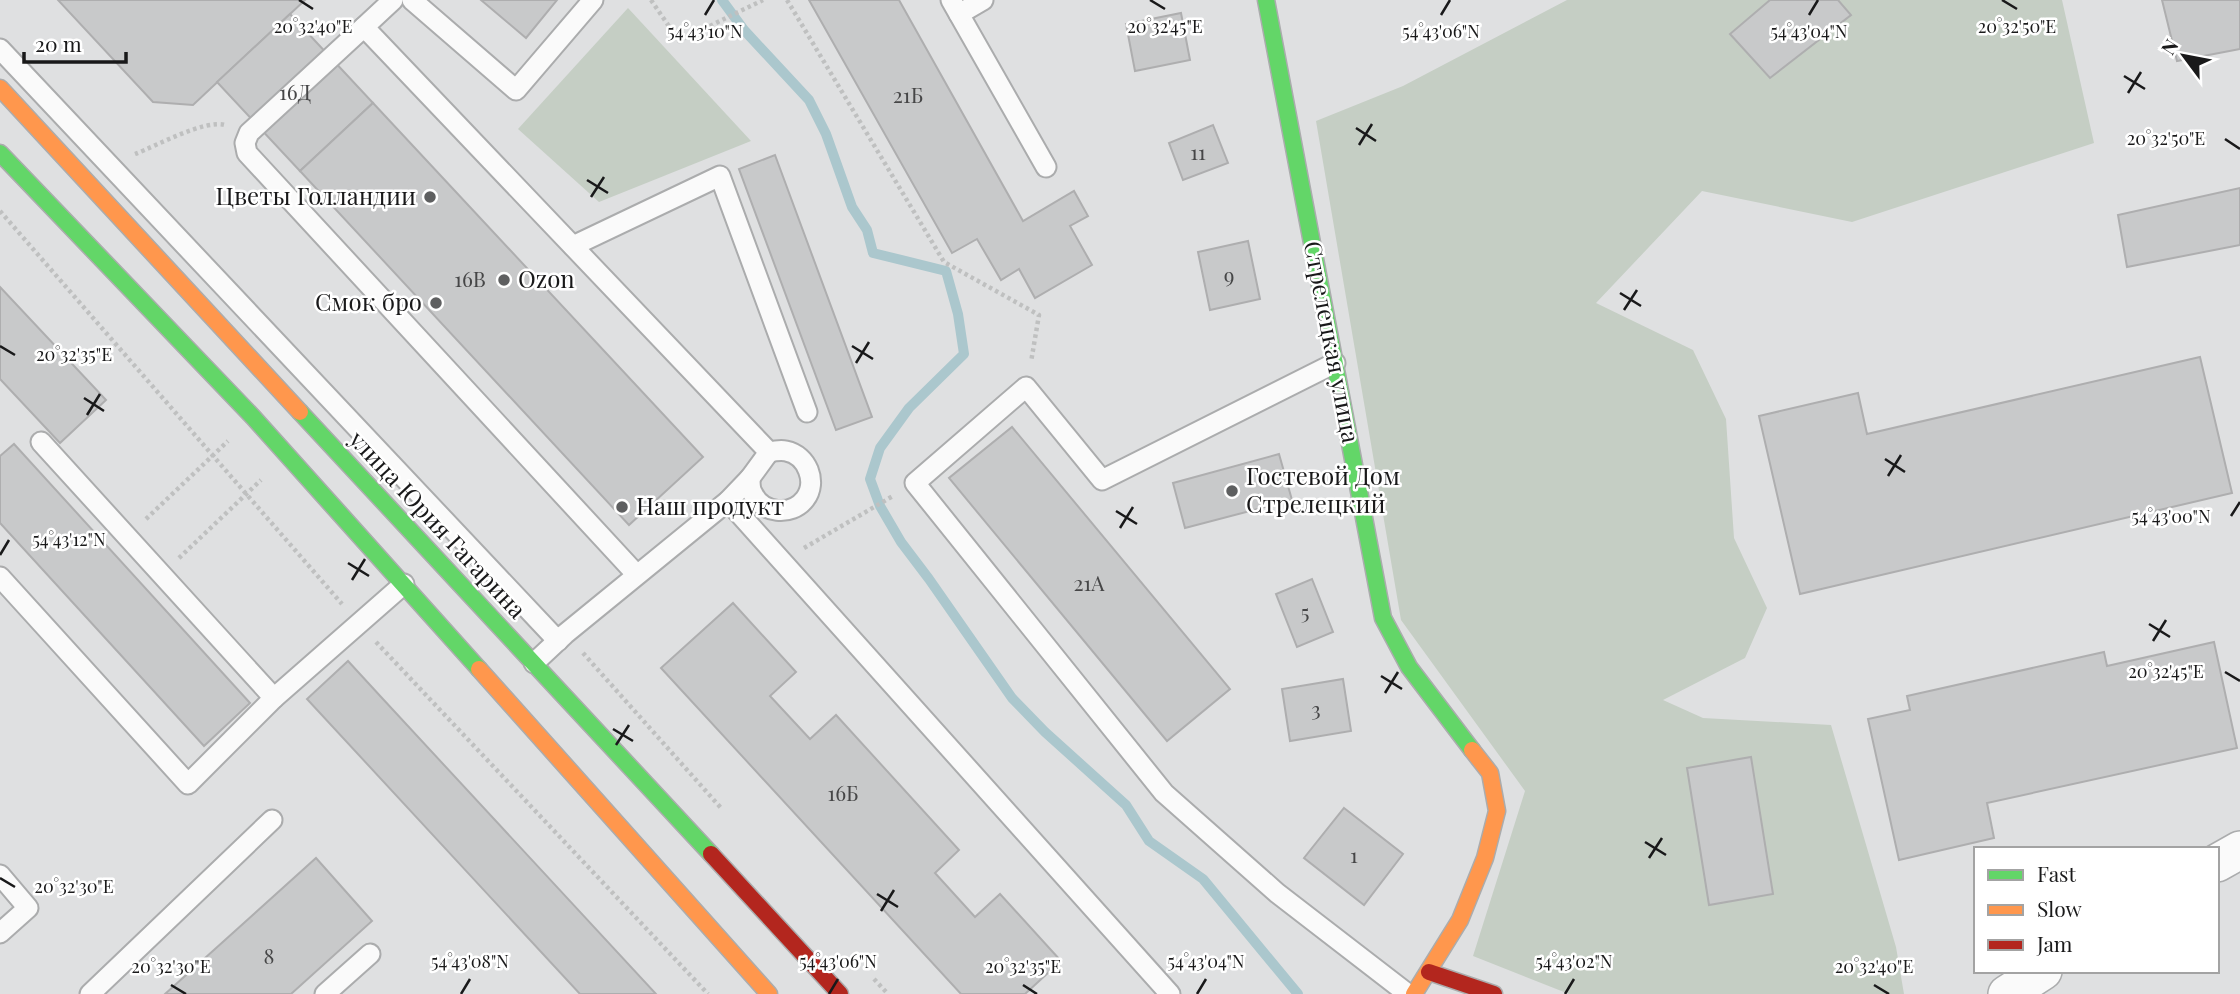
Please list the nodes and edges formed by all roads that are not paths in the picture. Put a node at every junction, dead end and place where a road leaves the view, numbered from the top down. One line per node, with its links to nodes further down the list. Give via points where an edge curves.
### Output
1 (393, 0): 7 (lane)
2 (412, 0): 3 (lane, via 516,90)
3 (593, 0)
4 (983, 0): 6 (lane)
5 (1266, 0): 13 (main road, Стрелецкая улица)
6 (956, 7): 11 (lane)
7 (364, 27): 12 (lane); 19 (lane, via 249,134 247,153)
8 (0, 49): 22 (lane)
9 (0, 88): 23 (main road, улица Юрия Гагарина)
10 (0, 153): 21 (main road, via 253,417)
11 (1046, 167)
12 (573, 246): 14 (lane, via 720,176); 16 (lane)
13 (1335, 363): 31 (main road, Стрелецкая улица, via 1383,618 1409,667 1490,773 1497,811 1485,858 1460,920); 38 (lane, via 1102,480 1026,387 915,483 1164,793 1277,892)
14 (807, 411)
15 (41, 442): 24 (lane)
16 (769, 452): 17 (lane); 17 (lane, via 785,450 799,457 809,470 810,485 804,499 792,509 769,508 752,494)
17 (750, 478): 18 (lane)
18 (728, 501): 19 (lane); 37 (lane)
19 (637, 575): 22 (lane)
20 (0, 577): 24 (lane, via 188,784)
21 (404, 584): 24 (lane); 35 (main road)
22 (558, 641): 23 (lane)
23 (534, 663): 36 (main road, улица Юрия Гагарина)
24 (274, 698)
25 (272, 820): 33 (lane)
26 (2240, 850): 27 (street)
27 (2219, 862)
28 (0, 875): 29 (lane, via 29,908)
29 (0, 933)
30 (370, 954): 34 (lane)
31 (1429, 972): 39 (main road, Стрелецкая улица); 40 (main road)
32 (2040, 973): 41 (street)
33 (91, 994)
34 (325, 994)
35 (769, 994)
36 (840, 994)
37 (1170, 994)
38 (1408, 994)
39 (1415, 994)
40 (1494, 994)
41 (2007, 994)

